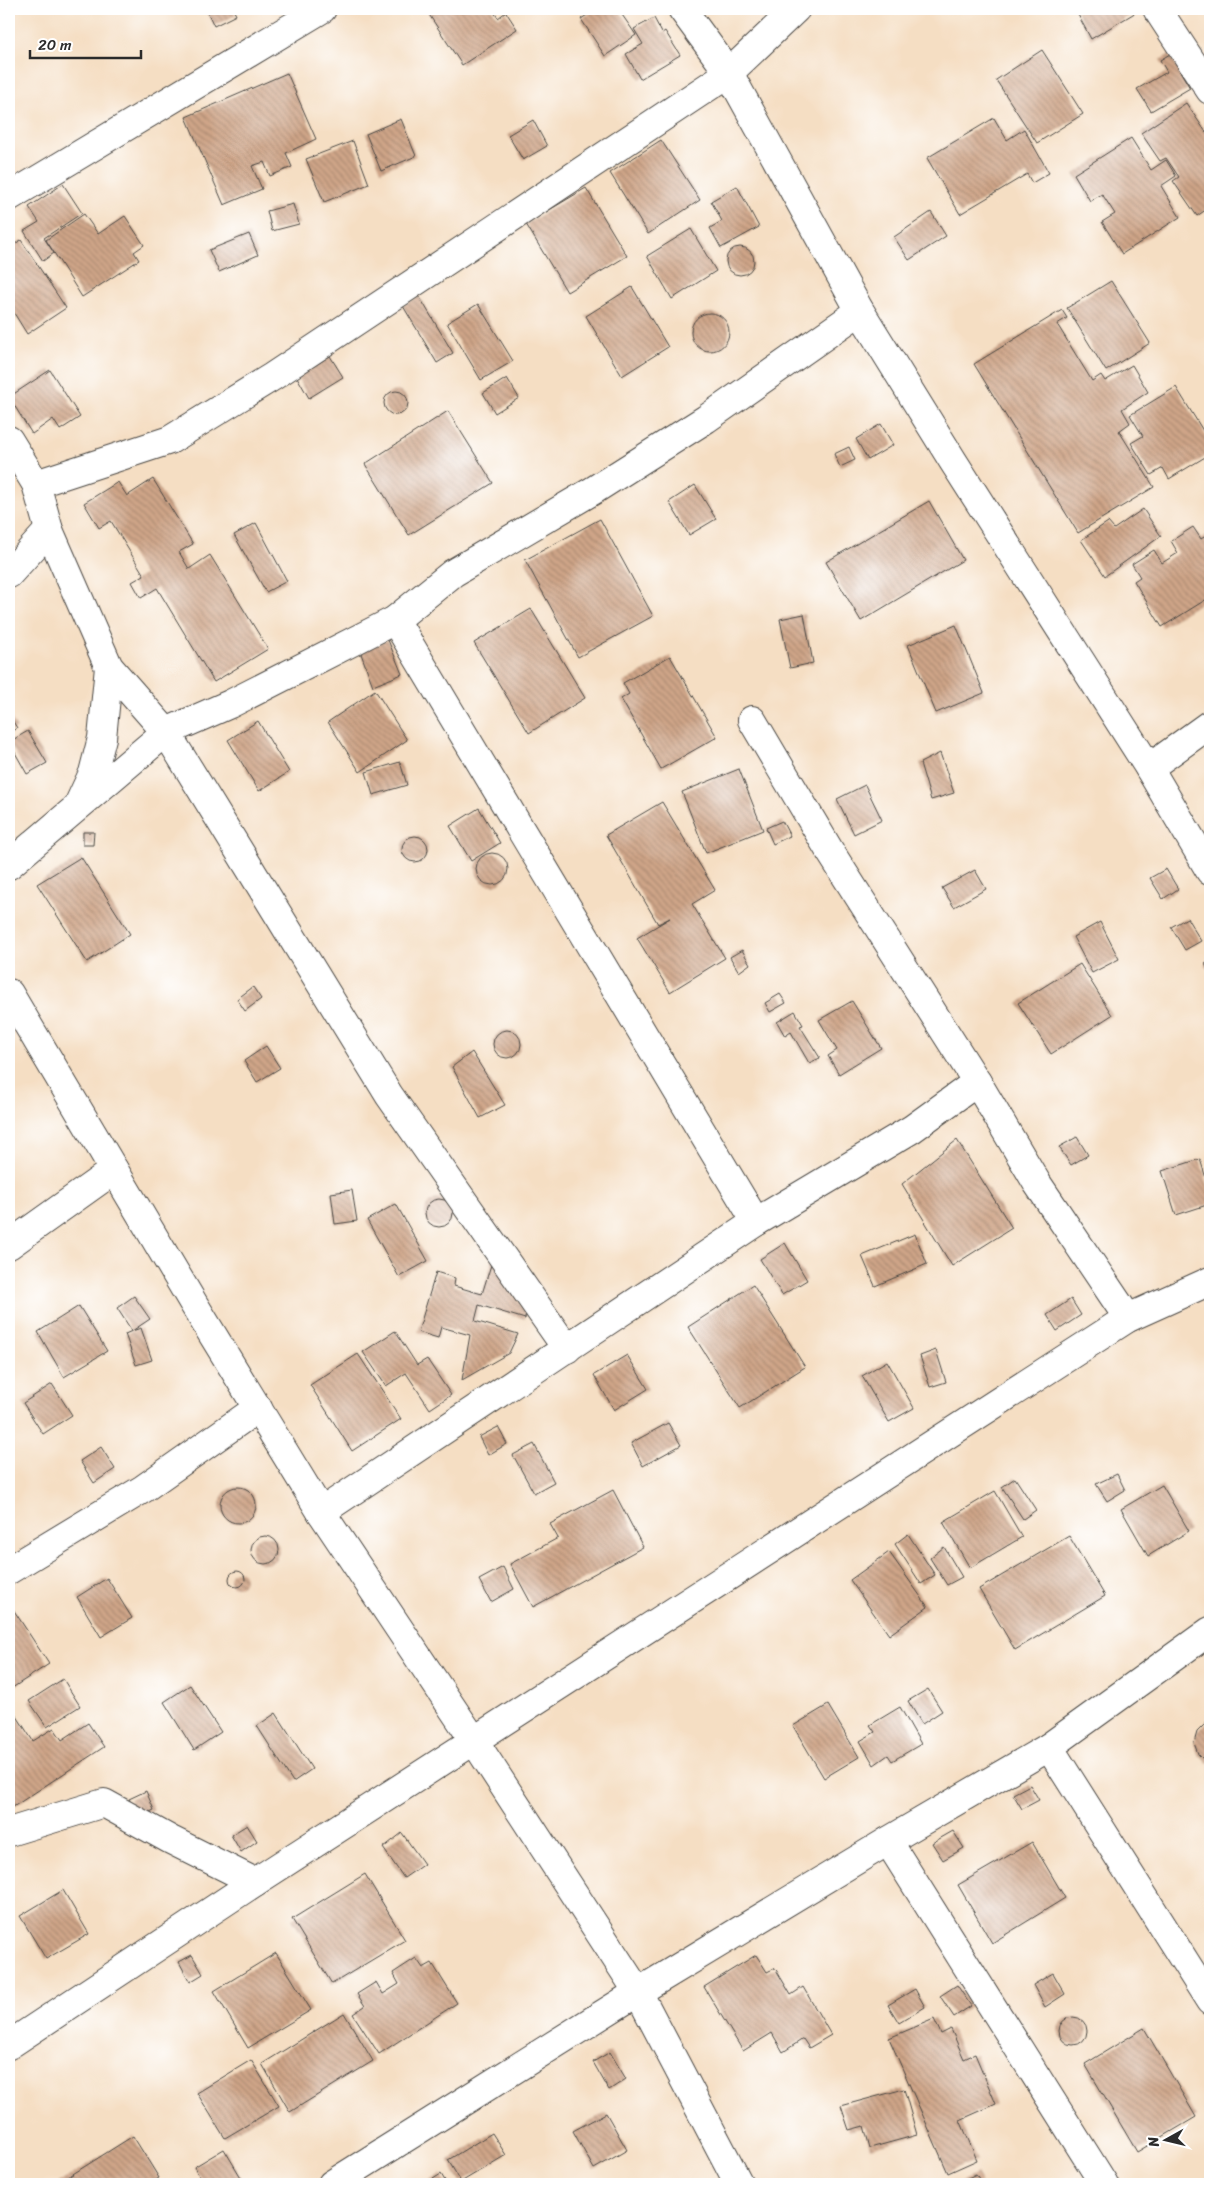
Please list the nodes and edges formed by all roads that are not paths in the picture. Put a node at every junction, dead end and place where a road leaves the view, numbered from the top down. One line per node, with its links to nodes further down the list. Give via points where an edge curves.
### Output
1 (322, 9): 7 (street)
2 (682, 9): 5 (street)
3 (796, 9): 5 (street)
4 (1157, 9): 6 (street)
5 (729, 73): 8 (street); 10 (street, via 272,377 170,440)
6 (1210, 90)
7 (9, 197)
8 (860, 311): 13 (street, via 706,419 453,574); 18 (street)
9 (9, 440): 10 (street)
10 (36, 484): 11 (street)
11 (49, 530): 12 (street); 14 (street)
12 (9, 574)
13 (395, 620): 17 (street, via 230,704); 25 (street)
14 (109, 667): 17 (street); 19 (street, via 102,738 93,772)
15 (752, 720): 23 (street, via 830,853)
16 (1210, 724): 18 (street)
17 (166, 732): 19 (street); 29 (street, via 390,1096)
18 (1149, 768): 21 (street)
19 (77, 806): 20 (street)
20 (9, 865)
21 (1210, 871)
22 (9, 993): 24 (street)
23 (977, 1082): 25 (street, via 912,1129); 28 (street, via 1037,1183)
24 (114, 1170): 26 (street); 30 (street)
25 (756, 1222): 29 (street)
26 (9, 1245)
27 (1210, 1281): 28 (street)
28 (1128, 1318): 34 (street)
29 (567, 1349): 31 (street)
30 (258, 1408): 31 (street); 32 (street, via 143,1489)
31 (321, 1512): 34 (street)
32 (9, 1570)
33 (1210, 1630): 35 (street)
34 (475, 1742): 38 (street); 39 (street)
35 (1049, 1747): 37 (street); 40 (street)
36 (9, 1832): 38 (street, via 104,1803)
37 (888, 1841): 39 (street); 44 (street)
38 (255, 1882): 41 (street)
39 (638, 1992): 42 (street); 43 (street)
40 (1210, 2001)
41 (9, 2044)
42 (332, 2184)
43 (739, 2184)
44 (1104, 2184)

